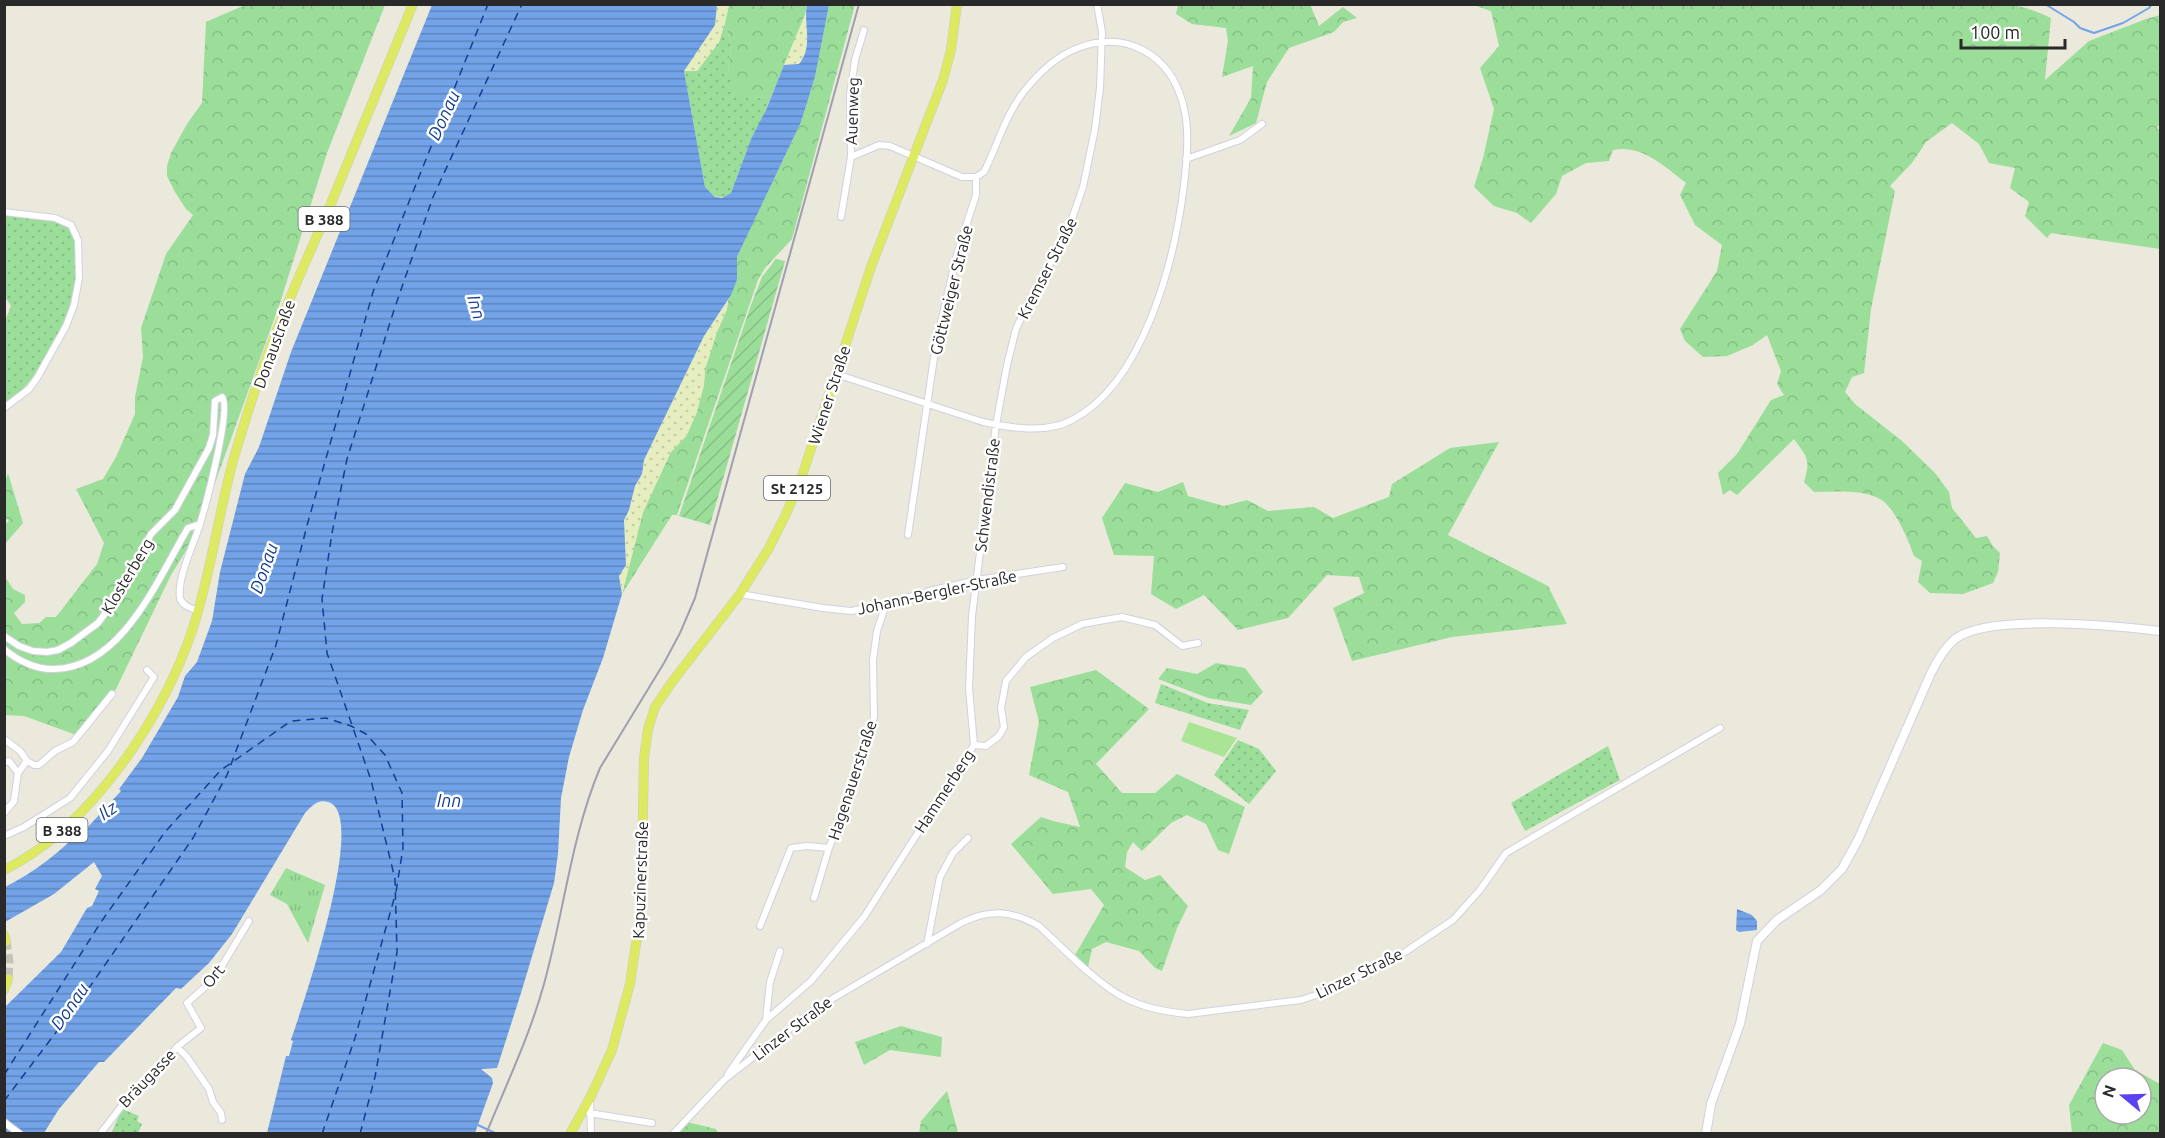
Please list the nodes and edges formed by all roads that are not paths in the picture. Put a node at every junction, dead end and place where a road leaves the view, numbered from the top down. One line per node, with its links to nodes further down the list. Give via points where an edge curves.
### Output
1 (413, 4): 23 (main road, Donaustraße / B 388, via 273,341 233,462)
2 (1097, 4): 5 (street, Kremser Straße)
3 (959, 5): 7 (main road, Wiener Straße / St 2125, via 948,65)
4 (864, 30): 8 (street, Auenweg, via 849,95)
5 (1102, 43): 9 (street, Göttweiger Straße, via 1131,44 1168,70 1186,118); 10 (street, Göttweiger Straße, via 1071,51 1032,82 1009,117 984,172); 16 (street, Kremser Straße, via 1095,129 1083,187 1067,233 1016,329)
6 (1262, 124): 9 (street, via 1240,140)
7 (912, 156): 8 (street, Auenweg, via 879,145); 10 (street, via 962,177); 13 (main road, Wiener Straße / St 2125)
8 (851, 158): 12 (street, Auenweg)
9 (1186, 159): 16 (street, Göttweiger Straße, via 1179,222 1163,286 1150,319 1112,388 1062,425)
10 (976, 177): 14 (street, Göttweiger Straße, via 976,195 957,254)
11 (4, 212): 15 (street, via 55,218 71,225 78,240 80,278 66,326 37,378)
12 (841, 218)
13 (836, 374): 14 (street, Göttweiger Straße); 21 (main road, Wiener Straße / St 2125, via 786,514)
14 (927, 403): 16 (street, Göttweiger Straße); 18 (street)
15 (4, 408)
16 (996, 425): 20 (street, Schwendistraße)
17 (200, 524): 23 (street, Klosterberg, via 180,597 186,606); 25 (street, Klosterberg, via 220,441 225,406 222,397 214,405 212,441 185,492 175,510 152,534 121,592 98,623 71,643 46,652 19,646); 27 (street, Klosterberg, via 188,528 136,617 111,644 83,664 47,670)
18 (908, 535)
19 (1062, 567): 20 (street, Johann-Bergler-Straße)
20 (977, 580): 22 (street, Johann-Bergler-Straße); 32 (street, Schwendistraße, via 969,688)
21 (740, 594): 22 (street, Johann-Bergler-Straße, via 851,611); 33 (main road, Wiener Straße / St 2125, via 655,707)
22 (886, 604): 40 (street, Hagenauerstraße, via 873,660 874,717)
23 (198, 611): 41 (main road, Donaustraße / B 388, via 165,693 127,757 97,796 57,834)
24 (2160, 631): 63 (street, via 2102,625 1995,626 1964,633 1946,648 1842,869 1757,941 1740,1024 1711,1104)
25 (4, 636)
26 (1198, 643): 32 (street, Hammerberg, via 1182,646 1155,625 1122,617 1082,624 1026,657 1006,681 1001,708 1004,728 986,746)
27 (4, 649)
28 (147, 670): 38 (street, via 153,676 89,776 70,798)
29 (112, 694): 34 (street, via 73,742 39,765)
30 (1720, 728): 45 (street, Linzer Straße, via 1506,852 1453,920 1399,956 1301,1000 1188,1014 1137,1003 1109,989 1039,926 1000,913 977,915)
31 (4, 739): 34 (street)
32 (974, 744): 49 (street, Hammerberg, via 864,917 811,981)
33 (644, 758): 53 (main road, Kapuzinerstraße / St 2125, via 641,910 636,956 617,1035)
34 (27, 761): 36 (street)
35 (4, 762): 36 (street, via 9,761)
36 (18, 773): 37 (street, via 14,801)
37 (4, 813)
38 (4, 836)
39 (968, 838): 45 (street, via 953,853 940,877)
40 (829, 849): 42 (street, Hagenauerstraße); 44 (street, Hagenauerstraße, via 791,848)
41 (4, 870)
42 (814, 898)
43 (249, 921): 50 (street, Ort, via 214,979 187,1003)
44 (760, 927)
45 (927, 944): 52 (street, Linzer Straße, via 814,1009)
46 (780, 951): 49 (street, Hammerberg, via 770,982)
47 (8, 979): 48 (main road)
48 (4, 990)
49 (766, 1020): 52 (street, Hammerberg)
50 (201, 1028): 51 (street, Bräugasse)
51 (177, 1047): 55 (street, via 209,1089); 59 (street, Bräugasse, via 122,1103)
52 (725, 1079): 62 (street, Linzer Straße)
53 (591, 1096): 54 (street); 60 (main road, Kapuzinerstraße / St 2125)
54 (590, 1113): 57 (street); 61 (street)
55 (222, 1120)
56 (4, 1122): 58 (street)
57 (652, 1124)
58 (20, 1134)
59 (100, 1134)
60 (570, 1134)
61 (591, 1134)
62 (673, 1134)
63 (1706, 1134)

